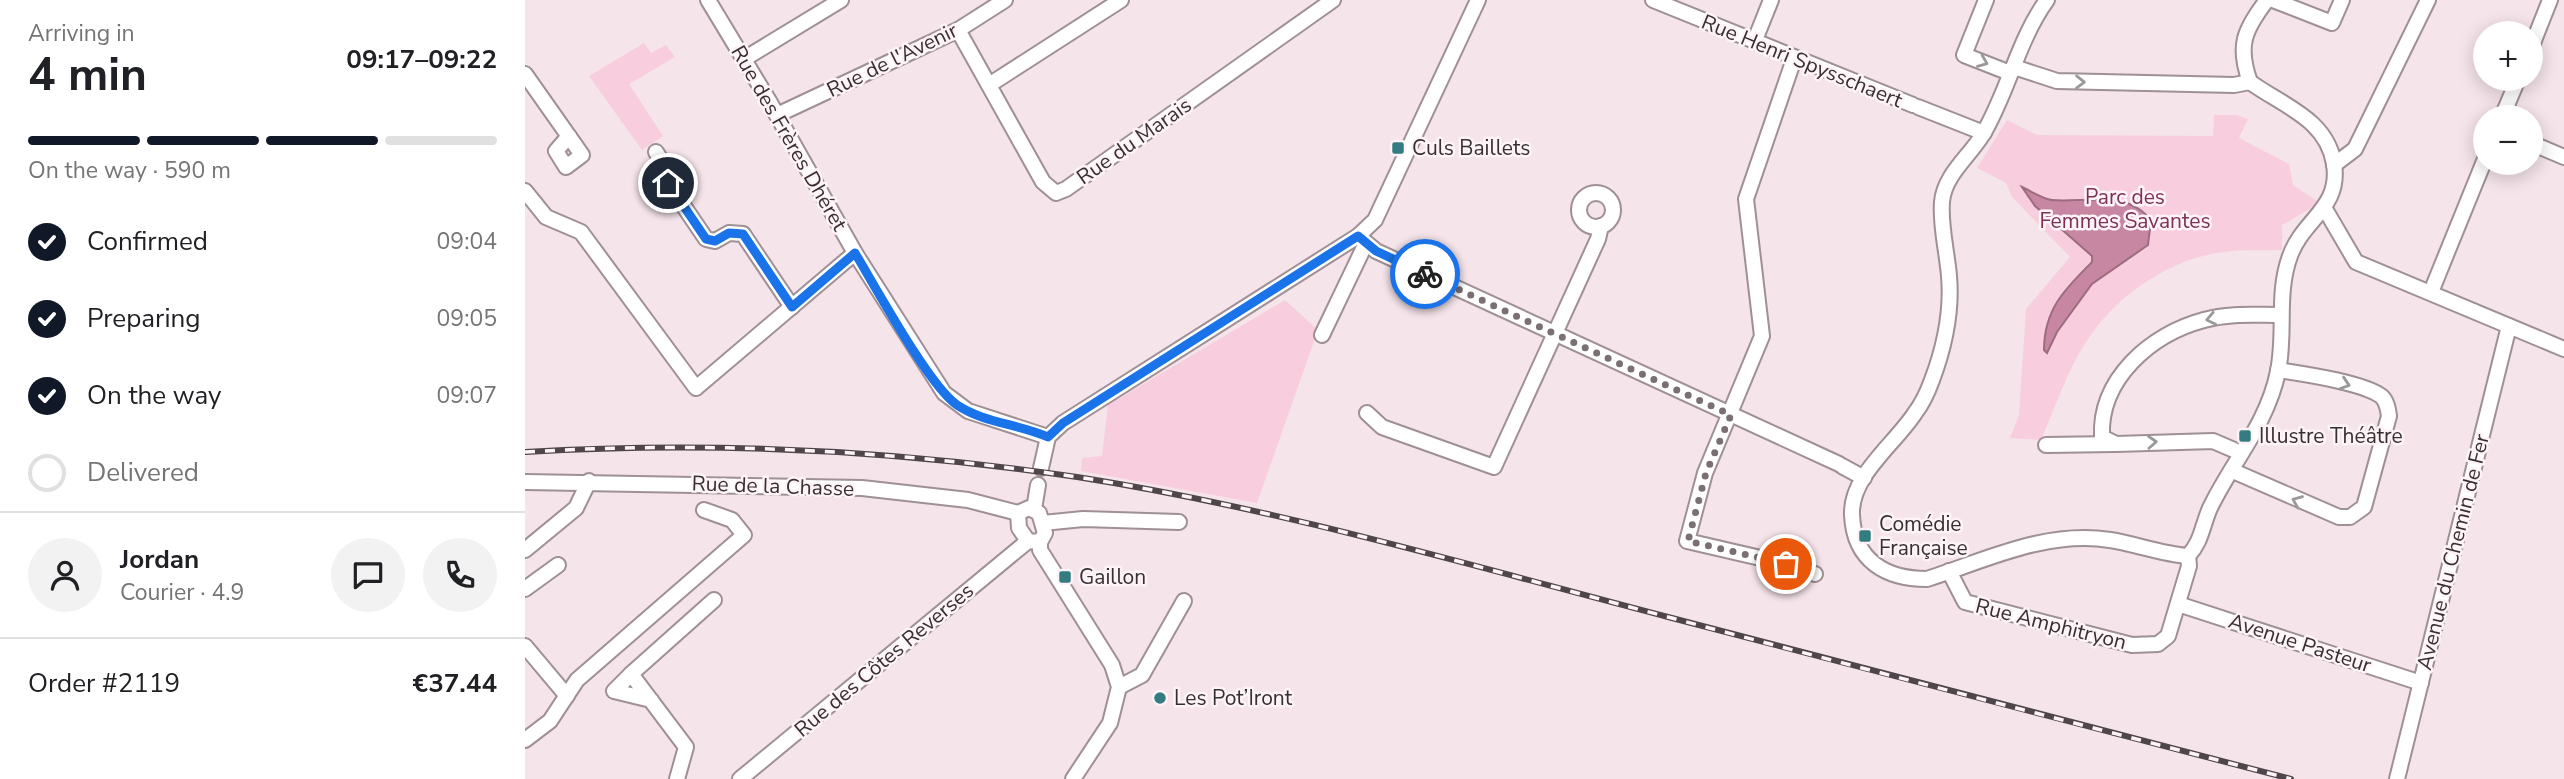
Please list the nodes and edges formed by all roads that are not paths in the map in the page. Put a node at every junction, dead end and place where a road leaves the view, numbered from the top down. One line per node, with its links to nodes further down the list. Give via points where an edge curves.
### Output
1 (708, 0): 19 (street, Rue des Frères Dhéret)
2 (841, 0): 19 (street)
3 (1005, 0): 17 (street, Rue de l'Avenir)
4 (1121, 0): 24 (street)
5 (1333, 0): 24 (street, Rue du Marais, via 1055,193 1043,182)
6 (1478, 0): 36 (street)
7 (1653, 0): 20 (street, Rue Henri Spysschaert)
8 (1771, 0): 18 (street)
9 (1986, 0): 21 (street, one-way to 21, via 1964,55)
10 (2047, 0): 21 (street)
11 (2267, 0): 23 (street, via 2243,42)
12 (2273, 0): 13 (street, via 2332,23)
13 (2342, 0)
14 (2428, 0): 31 (street, via 2355,149)
15 (2550, 0): 16 (street)
16 (2542, 21)
17 (958, 30): 24 (street, Rue du Marais); 25 (street, Rue de l'Avenir)
18 (1757, 35)
19 (744, 59): 25 (street, Rue des Frères Dhéret)
20 (1794, 59): 26 (street, Rue Henri Spysschaert); 47 (street, via 1747,199 1762,336)
21 (2012, 70): 23 (street, one-way to 23, via 2057,81); 26 (street)
22 (525, 74): 27 (street)
23 (2250, 82): 31 (street, via 2320,128)
24 (989, 85)
25 (777, 116): 37 (street, Rue des Frères Dhéret)
26 (1984, 133): 54 (street, via 1952,174 1942,198 1948,308 1932,381 1916,412)
27 (569, 136)
28 (2543, 149): 30 (street)
29 (656, 152): 39 (street, via 668,172 668,183 706,239 743,234)
30 (2564, 157)
31 (2335, 165): 34 (street, via 2335,187)
32 (2479, 175): 38 (street)
33 (525, 191): 39 (street, via 547,216 581,232 696,388)
34 (2325, 209): 38 (street, via 2356,262); 40 (street, Rue Amphitryon, via 2298,238 2290,256)
35 (1601, 226): 43 (street)
36 (1362, 239): 42 (street); 43 (street, via 1376,251); 48 (street, via 1063,423)
37 (855, 253): 39 (street); 48 (street, Rue des Frères Dhéret, via 904,334 955,403 983,417)
38 (2431, 292): 41 (street)
39 (792, 307)
40 (2279, 315): 45 (street, Rue Amphitryon); 49 (street, one-way to 49, via 2206,319 2162,339 2130,363 2116,382 2101,420 2102,437)
41 (2509, 326): 44 (street); 75 (street, Avenue du Chemin de Fer)
42 (1322, 334)
43 (1553, 334): 46 (street, via 1494,467 1382,427); 47 (street)
44 (2564, 349)
45 (2278, 370): 51 (street, Rue Amphitryon, via 2267,409); 53 (street, one-way to 53, via 2324,377 2381,396 2387,405 2389,416 2364,507 2350,517 2339,517)
46 (1367, 413)
47 (1731, 415): 54 (street); 68 (street, via 1706,473 1688,541)
48 (1048, 437): 52 (street)
49 (2116, 443): 50 (street); 51 (street, one-way to 51, via 2213,441)
50 (2046, 445)
51 (2241, 453): 53 (street, Rue Amphitryon)
52 (1041, 468)
53 (2233, 471): 65 (street, Rue Amphitryon)
54 (1864, 478): 67 (street, via 1852,513 1855,537 1866,555 1892,576 1927,579)
55 (589, 481): 56 (street, Rue de la Chasse); 60 (street, Rue de la Chasse, via 862,488 968,500); 64 (street, via 576,508)
56 (525, 482)
57 (1038, 485): 58 (street)
58 (1034, 509): 60 (street); 62 (street)
59 (704, 510): 77 (street, via 732,520 744,536 577,680)
60 (1018, 513): 63 (street, via 1019,528)
61 (1179, 522): 62 (street, via 1083,519)
62 (1044, 523): 63 (street, via 1045,533)
63 (1034, 542): 76 (street, via 1112,665); 81 (street, Rue des Côtes Reverses)
64 (525, 550)
65 (2189, 556): 67 (street, via 2108,539 2032,542); 72 (street, Rue Amphitryon)
66 (558, 565): 69 (street)
67 (1949, 571): 72 (street, Rue Amphitryon, via 1965,602 2132,645 2158,645 2168,636)
68 (1815, 574)
69 (525, 589)
70 (714, 600): 74 (street)
71 (1184, 601): 76 (street, via 1142,675)
72 (2178, 604): 75 (street, Avenue Pasteur)
73 (525, 646): 77 (street)
74 (631, 674): 78 (street); 78 (street, via 614,691)
75 (2421, 683): 83 (street, Avenue du Chemin de Fer)
76 (1119, 687): 82 (street, via 1110,723)
77 (567, 696): 79 (street, via 550,721)
78 (651, 700): 80 (street, via 686,747)
79 (525, 740)
80 (677, 779)
81 (740, 779)
82 (1073, 779)
83 (2397, 779)

